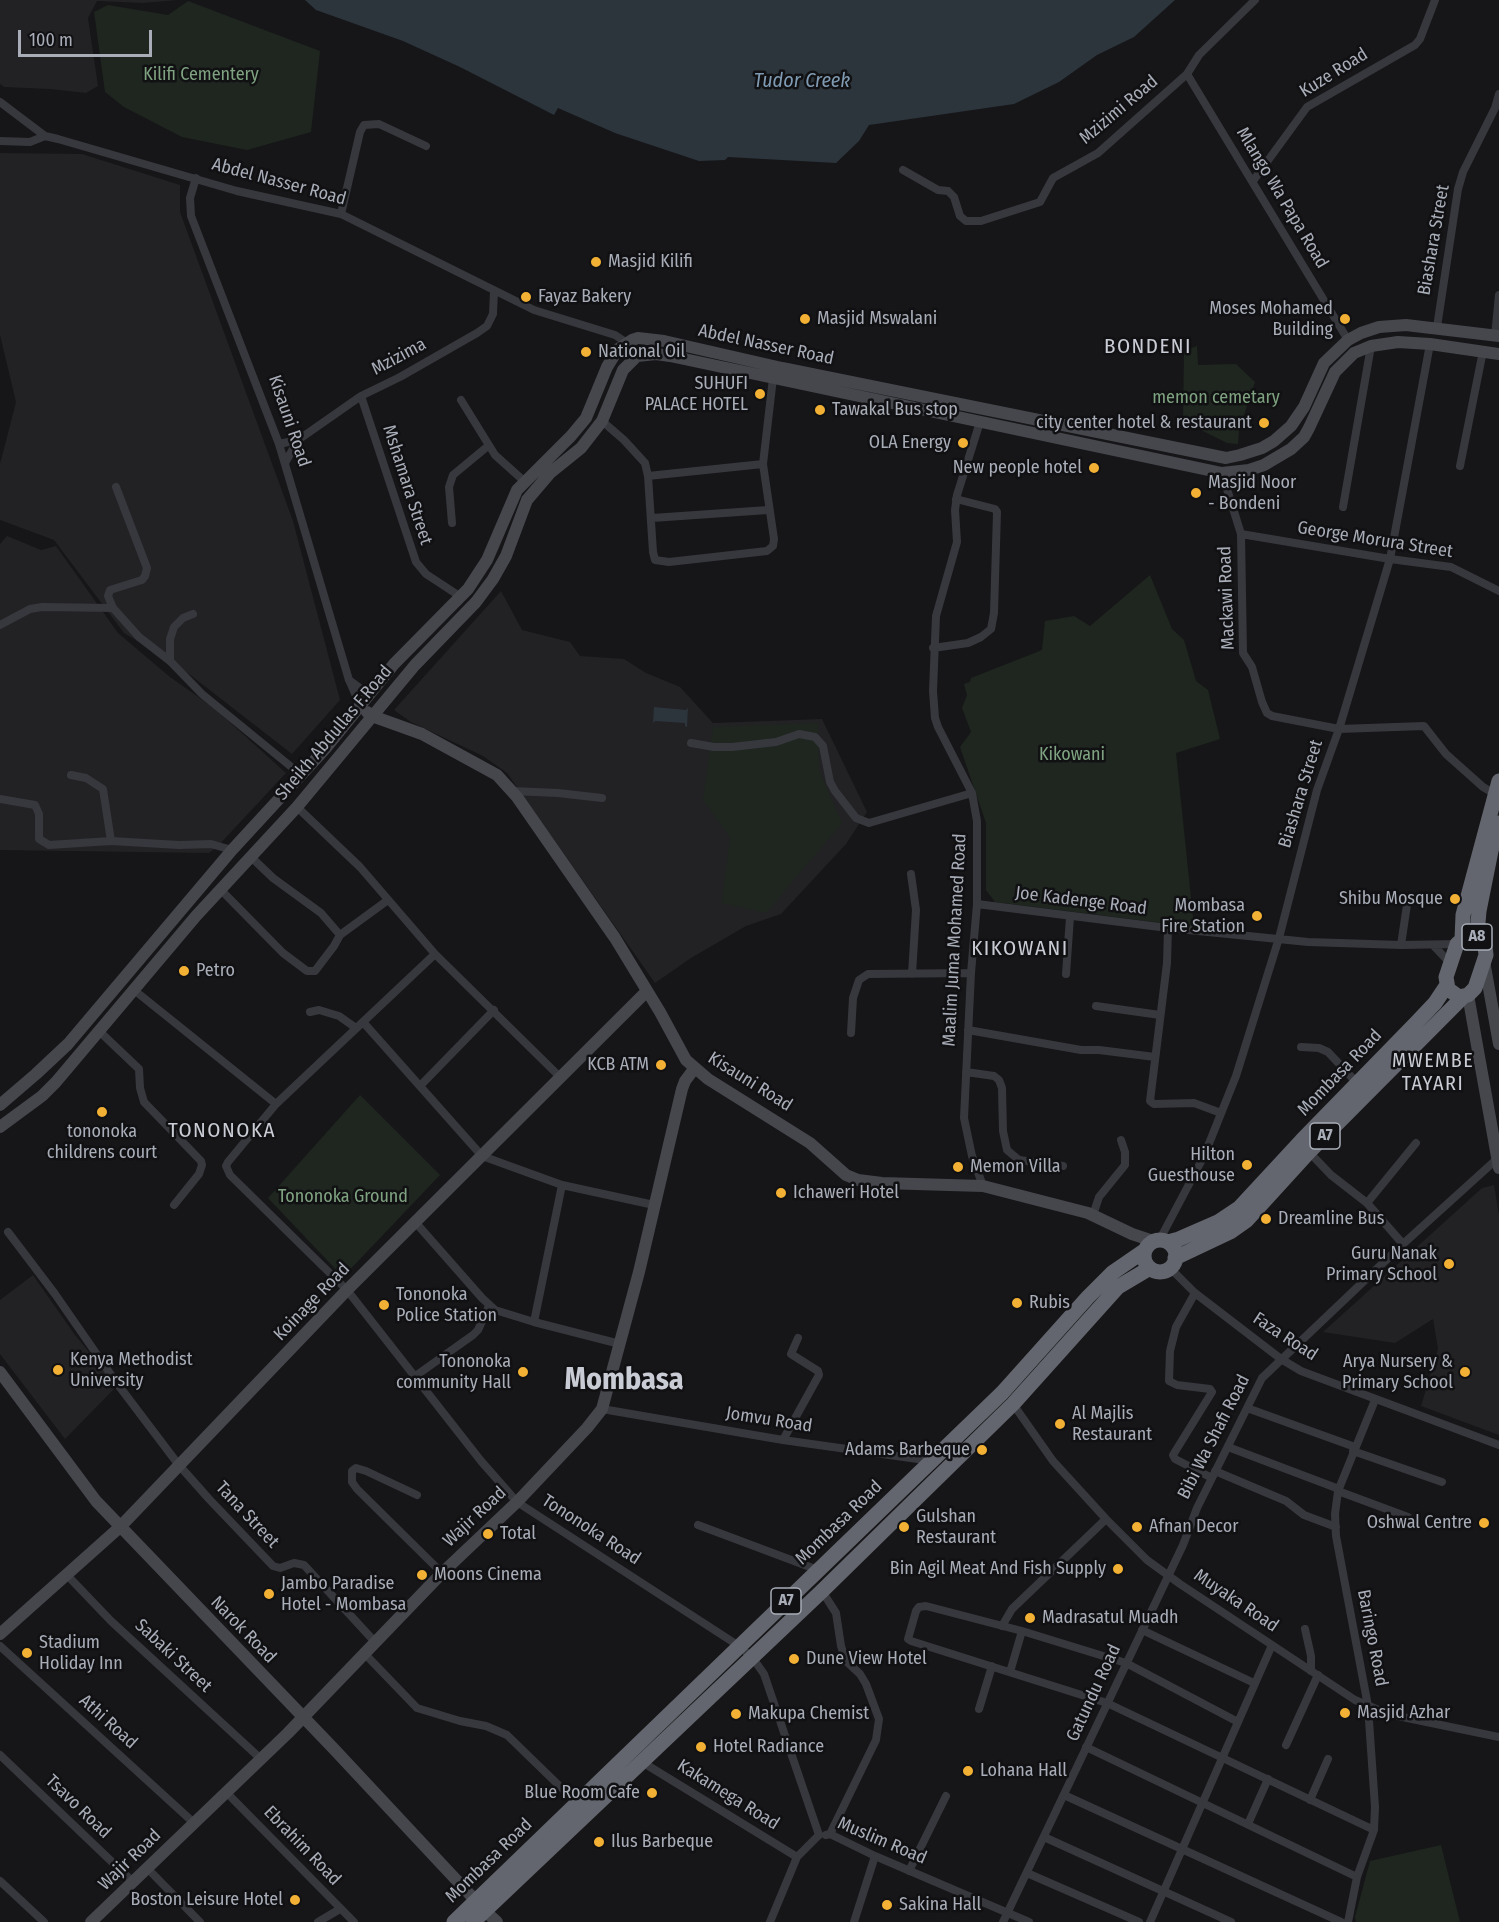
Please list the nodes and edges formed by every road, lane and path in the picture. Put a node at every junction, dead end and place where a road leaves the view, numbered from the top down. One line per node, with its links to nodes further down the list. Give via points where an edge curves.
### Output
1 (1255, 0): 3 (street, Mzizimi Road, via 1199,56)
2 (1435, 0): 11 (street, Kuze Road, via 1415,45 1307,107)
3 (1187, 74): 9 (street, Mzizimi Road, via 1098,153 1053,178 1042,198 1032,204 966,221 948,191); 11 (street, Mlango Wa Papa Road)
4 (1499, 94): 15 (street, Biashara Street, via 1458,189)
5 (0, 102): 6 (street)
6 (45, 136): 7 (street, Abdel Nasser Road, via 30,142); 10 (street, Abdel Nasser Road)
7 (0, 141)
8 (426, 146): 12 (street, via 379,124 364,125)
9 (903, 170)
10 (196, 178): 12 (street, Abdel Nasser Road); 34 (street, Kisauni Road, via 190,198 191,216)
11 (1253, 181): 17 (street, Mlango Wa Papa Road)
12 (341, 214): 13 (street, Abdel Nasser Road)
13 (494, 291): 18 (street, Abdel Nasser Road, via 534,310 609,333); 25 (street, Mzizima, via 493,314 487,326)
14 (1499, 295): 16 (street)
15 (1437, 327): 16 (street, Abdel Nasser Road); 17 (street, Abdel Nasser Road, via 1394,324)
16 (1497, 336)
17 (1348, 340): 29 (street, Abdel Nasser Road, via 1324,363 1291,426 1262,448 1240,455 1207,455)
18 (627, 343): 23 (street); 27 (street, Abdel Nasser Road, via 638,338 664,341); 41 (street, Sheikh Abdullas F.Road, via 607,367 586,418)
19 (1430, 344): 20 (street, Abdel Nasser Road, via 1398,342); 21 (street, Abdel Nasser Road); 49 (street, Biashara Street)
20 (1371, 346): 39 (street, Abdel Nasser Road, via 1354,353 1340,366 1309,428 1291,449 1257,468); 44 (street)
21 (1483, 351): 22 (street, Abdel Nasser Road); 38 (street)
22 (1499, 354)
23 (638, 356): 24 (street, Abdel Nasser Road, via 664,355); 30 (street, Sheikh Abdullas F.Road, via 623,370)
24 (773, 378): 28 (street, Abdel Nasser Road); 37 (street)
25 (361, 396): 33 (street, Mzizima); 51 (street, Mshamara Street, via 416,562 426,574)
26 (461, 400): 35 (street)
27 (937, 400): 28 (street); 29 (street, Abdel Nasser Road)
28 (932, 412): 31 (street, Abdel Nasser Road)
29 (1023, 417): 32 (street)
30 (602, 421): 40 (street, via 641,457); 60 (street, Sheikh Abdullas F.Road, via 581,448 533,491 506,556 476,602)
31 (980, 422): 32 (street, Abdel Nasser Road); 43 (street, Maalim Juma Mohamed Road)
32 (1020, 430): 39 (street, Abdel Nasser Road)
33 (298, 440): 34 (street); 36 (street)
34 (279, 444): 36 (street, Kisauni Road)
35 (488, 446): 41 (street); 47 (street, via 453,475 449,487)
36 (285, 463): 57 (street, Kisauni Road)
37 (763, 464): 40 (street); 45 (street)
38 (1460, 466)
39 (1222, 473): 48 (street, Mackawi Road)
40 (648, 476): 46 (street)
41 (524, 481): 51 (street, Sheikh Abdullas F.Road, via 510,501 487,560)
42 (116, 488): 52 (street, via 147,568 141,580 110,590 108,596)
43 (956, 499): 55 (street, Maalim Juma Mohamed Road, via 957,542 938,606); 55 (street, via 997,512 994,613 991,629 981,637)
44 (1343, 507)
45 (768, 510): 46 (street); 46 (street, via 774,539 767,551 669,561 656,560)
46 (652, 518)
47 (452, 523)
48 (1242, 534): 49 (street, George Morura Street); 63 (street, Mackawi Road, via 1243,653 1252,667 1264,708 1272,716)
49 (1390, 559): 50 (street, George Morura Street, via 1451,567); 63 (street, Biashara Street)
50 (1499, 591)
51 (461, 597): 58 (street, Sheikh Abdullas F.Road)
52 (114, 608): 54 (street, via 42,607); 56 (street, via 139,637)
53 (193, 614): 56 (street, via 174,627)
54 (0, 625)
55 (933, 648): 69 (street, Maalim Juma Mohamed Road, via 935,718)
56 (170, 661): 65 (street, via 202,693)
57 (349, 680): 58 (street); 59 (street, Kisauni Road)
58 (369, 694): 59 (street, Sheikh Abdullas F.Road); 60 (street)
59 (360, 705): 61 (street, Kisauni Road); 65 (street, Sheikh Abdullas F.Road)
60 (381, 705): 61 (street, Sheikh Abdullas F.Road); 62 (street)
61 (372, 716): 62 (street, Kisauni Road); 72 (street, Sheikh Abdullas F.Road)
62 (397, 726): 68 (street, Kisauni Road, via 472,760 497,775)
63 (1339, 729): 67 (street, Mackawi Road, via 1424,726 1446,754 1483,788); 85 (street, Biashara Street, via 1314,799)
64 (691, 743): 69 (street, via 727,747 776,742 799,734 815,737 824,746 830,782 856,818 869,824)
65 (300, 774): 75 (street, Sheikh Abdullas F.Road)
66 (71, 775): 74 (street, via 86,778 103,789)
67 (1497, 788): 86 (highway, via 1463,915)
68 (512, 792): 70 (street); 97 (street, Kisauni Road, via 615,938)
69 (972, 793): 81 (street, Maalim Juma Mohamed Road, via 977,821)
70 (602, 798)
71 (0, 799): 74 (street, via 35,805 39,838 49,845)
72 (297, 807): 76 (street, Sheikh Abdullas F.Road); 80 (street, via 360,867)
73 (1499, 823): 89 (highway, via 1479,911)
74 (111, 841): 75 (street, via 211,844)
75 (232, 850): 116 (street, Sheikh Abdullas F.Road, via 68,1044)
76 (250, 856): 78 (street, Sheikh Abdullas F.Road); 84 (street, via 321,913)
77 (911, 874): 93 (street, via 916,910)
78 (221, 890): 84 (street, via 283,953 310,972 328,956); 96 (street, Sheikh Abdullas F.Road)
79 (1408, 898): 87 (street)
80 (388, 900): 84 (street); 90 (street)
81 (977, 904): 82 (street, Joe Kadenge Road); 92 (street, Maalim Juma Mohamed Road)
82 (1070, 917): 83 (street, Joe Kadenge Road); 94 (street)
83 (1168, 928): 85 (street, Joe Kadenge Road); 102 (street)
84 (340, 934)
85 (1279, 938): 87 (street, Joe Kadenge Road); 117 (street, Biashara Street)
86 (1460, 941): 88 (street, Joe Kadenge Road); 89 (highway, A8, via 1471,936); 91 (highway, A8)
87 (1401, 945): 88 (street, Joe Kadenge Road)
88 (1433, 945): 91 (street)
89 (1486, 953): 98 (highway, A8, via 1474,988); 107 (street)
90 (435, 954): 100 (street); 103 (street)
91 (1451, 964): 95 (highway, A8)
92 (971, 973): 93 (street); 104 (street, Maalim Juma Mohamed Road)
93 (912, 974): 106 (street, via 868,974 859,980 853,998)
94 (1066, 974)
95 (1447, 985): 98 (highway, via 1450,992); 113 (highway, Mombasa Road / A7, via 1435,1003)
96 (134, 990): 105 (street, Sheikh Abdullas F.Road); 115 (street)
97 (646, 992): 110 (street, Kisauni Road); 112 (street, Koinage Road)
98 (1466, 996): 119 (street); 122 (highway, A7)
99 (1096, 1006): 102 (street)
100 (494, 1010): 112 (street); 114 (street)
101 (310, 1012): 103 (street, via 319,1010)
102 (1160, 1016): 109 (street)
103 (360, 1025): 114 (street); 115 (street)
104 (968, 1030): 109 (street, via 1081,1050); 111 (street, Maalim Juma Mohamed Road)
105 (99, 1031): 118 (street, Sheikh Abdullas F.Road, via 42,1096); 129 (street, via 139,1069 144,1102 201,1161 198,1174)
106 (851, 1033)
107 (1499, 1044)
108 (1301, 1047): 113 (street, via 1328,1052)
109 (1155, 1057): 117 (street, via 1152,1103 1194,1103)
110 (694, 1069): 127 (street, Kisauni Road, via 802,1137 851,1178 882,1183); 130 (street, Wajir Road, via 682,1089)
111 (966, 1072): 125 (street, via 999,1080 1003,1131 1008,1149 1019,1160); 127 (street, Maalim Juma Mohamed Road, via 964,1118)
112 (560, 1077): 123 (street, Koinage Road)
113 (1358, 1084): 134 (highway, Mombasa Road / A7, via 1235,1212 1179,1239)
114 (420, 1086): 123 (street)
115 (276, 1104): 138 (street, Tononoka Road, via 230,1158 227,1169)
116 (0, 1105)
117 (1221, 1113): 134 (street, Biashara Street, via 1204,1156)
118 (0, 1127)
119 (1496, 1135): 124 (street)
120 (1121, 1140): 131 (street, via 1125,1165 1099,1197)
121 (1416, 1143): 128 (street)
122 (1309, 1152): 128 (street); 136 (highway, A7, via 1239,1226)
123 (482, 1156): 126 (street); 132 (street, Koinage Road)
124 (1498, 1164): 135 (street, Bibi Wa Shafi Road)
125 (1063, 1166)
126 (562, 1185): 130 (street); 141 (street)
127 (983, 1186): 131 (street, Kisauni Road)
128 (1367, 1203): 135 (street)
129 (174, 1205)
130 (654, 1205): 143 (street, Wajir Road)
131 (1093, 1215): 134 (street, Kisauni Road)
132 (416, 1223): 138 (street, Koinage Road); 140 (street)
133 (8, 1232): 156 (street, Tana Street)
134 (1156, 1243): 136 (highway, via 1174,1249); 137 (highway, via 1144,1260); 155 (highway, Mombasa Road / A7, via 1112,1273 1002,1393)
135 (1403, 1244): 144 (street, Bibi Wa Shafi Road)
136 (1173, 1263): 137 (highway, via 1160,1272); 139 (street, Faza Road)
137 (1150, 1268): 148 (highway, Mombasa Road / A7, via 1118,1287)
138 (347, 1290): 146 (street, Tononoka Road); 156 (street, Koinage Road)
139 (1195, 1293): 144 (street, Faza Road); 157 (street, via 1176,1327 1169,1381 1210,1389 1212,1394 1173,1455)
140 (489, 1306): 141 (street); 146 (street, via 473,1335)
141 (534, 1322): 143 (street)
142 (798, 1338): 151 (street, via 791,1354 819,1375)
143 (620, 1344): 150 (street, Wajir Road)
144 (1281, 1359): 147 (street, Faza Road); 149 (street, Bibi Wa Shafi Road, via 1262,1378)
145 (0, 1372): 165 (street, Narok Road, via 96,1501)
146 (414, 1377): 161 (street, Tononoka Road)
147 (1375, 1400): 152 (street, Faza Road); 154 (street, Baringo Road)
148 (1012, 1404): 163 (street, Muyaka Road, via 1053,1461); 171 (highway, Mombasa Road / A7)
149 (1247, 1408): 153 (street, Bibi Wa Shafi Road); 154 (street)
150 (602, 1409): 151 (street, Jomvu Road); 161 (street, Wajir Road)
151 (783, 1440): 155 (street, Jomvu Road)
152 (1499, 1445)
153 (1228, 1447): 157 (street, Bibi Wa Shafi Road); 159 (street)
154 (1354, 1449): 158 (street); 159 (street, Baringo Road)
155 (932, 1461): 167 (highway, Mombasa Road / A7)
156 (178, 1464): 165 (street, Koinage Road); 178 (street, Tana Street, via 269,1563 276,1567 304,1564)
157 (1213, 1474): 166 (street, via 1286,1501 1304,1515); 170 (street, Bibi Wa Shafi Road)
158 (1442, 1482)
159 (1338, 1490): 162 (street); 166 (street, Baringo Road)
160 (417, 1495): 169 (street, via 366,1471 352,1471 357,1490)
161 (517, 1502): 169 (street, Wajir Road); 177 (street, Tononoka Road)
162 (1408, 1517)
163 (1106, 1519): 170 (street, Muyaka Road); 172 (street, via 1012,1609)
164 (698, 1525): 167 (street)
165 (120, 1527): 168 (street, Koinage Road); 193 (street, Narok Road)
166 (1336, 1527): 191 (street, Baringo Road)
167 (818, 1570): 177 (highway, Mombasa Road / A7)
168 (66, 1574): 176 (street, Koinage Road); 200 (street, Sabaki Street, via 111,1621)
169 (442, 1574): 178 (street, Wajir Road)
170 (1168, 1575): 174 (street, Gatundu Road); 179 (street, Muyaka Road)
171 (822, 1591): 182 (highway, Mombasa Road / A7); 213 (street, via 836,1613 846,1661 866,1684 879,1719 876,1740)
172 (1002, 1626): 175 (street); 186 (street, via 922,1606 916,1611 908,1639)
173 (1305, 1629): 183 (street)
174 (1142, 1630): 184 (street, Gatundu Road); 189 (street)
175 (1022, 1631): 184 (street); 187 (street)
176 (0, 1634)
177 (745, 1641): 182 (highway); 208 (highway, Mombasa Road / A7)
178 (375, 1642): 181 (street, Wajir Road)
179 (1272, 1645): 185 (street, Muyaka Road); 189 (street)
180 (0, 1646): 210 (street, Athi Road)
181 (364, 1653): 193 (street, Wajir Road); 208 (street, via 417,1708 507,1735)
182 (757, 1653): 202 (highway, Mombasa Road / A7); 214 (street, Muslim Road)
183 (1311, 1656): 185 (street); 188 (street)
184 (1126, 1663): 190 (street, Gatundu Road); 194 (street)
185 (1302, 1665): 188 (street, Muyaka Road)
186 (992, 1666): 187 (street); 192 (street)
187 (1010, 1672): 190 (street)
188 (1315, 1673): 191 (street, Muyaka Road); 196 (street)
189 (1254, 1683): 194 (street)
190 (1107, 1702): 197 (street, Gatundu Road); 199 (street)
191 (1368, 1706): 195 (street, Muyaka Road, via 1388,1714); 212 (street, Baringo Road)
192 (979, 1709)
193 (303, 1718): 200 (street, Wajir Road); 227 (street, Narok Road)
194 (1238, 1722): 199 (street)
195 (1499, 1737)
196 (1286, 1745)
197 (1086, 1747): 205 (street, Gatundu Road); 209 (street)
198 (0, 1755): 224 (street, Tsavo Road)
199 (1222, 1757): 203 (street); 209 (street)
200 (261, 1759): 204 (street, Wajir Road)
201 (1328, 1759): 207 (street)
202 (642, 1762): 218 (street, Kakamega Road); 225 (highway, Mombasa Road / A7)
203 (1268, 1779): 207 (street); 211 (street)
204 (226, 1792): 210 (street, Wajir Road); 228 (street, Ebrahim Road)
205 (1064, 1795): 215 (street, Gatundu Road); 216 (street)
206 (946, 1796): 220 (street)
207 (1310, 1800): 212 (street)
208 (577, 1803): 225 (highway, Mombasa Road / A7)
209 (1202, 1803): 211 (street); 216 (street)
210 (194, 1823): 219 (street, Wajir Road)
211 (1248, 1824): 222 (street)
212 (1374, 1830): 222 (street, Baringo Road)
213 (830, 1834): 214 (street, Muslim Road); 217 (street, Muslim Road)
214 (819, 1835): 218 (street)
215 (1044, 1837): 221 (street, Gatundu Road); 226 (street)
216 (1182, 1849): 226 (street); 244 (street)
217 (875, 1856): 220 (street, Muslim Road); 238 (street)
218 (797, 1857): 237 (street)
219 (147, 1868): 224 (street, Wajir Road); 233 (street)
220 (909, 1871): 229 (street, Muslim Road)
221 (1027, 1873): 229 (street, Gatundu Road); 241 (street)
222 (1357, 1877): 245 (street, Baringo Road)
223 (0, 1881): 231 (street)
224 (133, 1882): 232 (street, Wajir Road)
225 (500, 1887): 227 (highway, Mombasa Road / A7)
226 (1163, 1891): 242 (street); 243 (street)
227 (480, 1906): 230 (highway, Mombasa Road / A7); 236 (street, Narok Road)
228 (340, 1909): 234 (street); 235 (street, Ebrahim Road)
229 (1008, 1912): 239 (street, Gatundu Road); 240 (street, Muslim Road)
230 (462, 1921)
231 (44, 1922)
232 (91, 1922)
233 (200, 1922)
234 (318, 1922)
235 (354, 1922)
236 (497, 1922)
237 (770, 1922)
238 (854, 1922)
239 (1003, 1922)
240 (1029, 1922)
241 (1139, 1922)
242 (1150, 1922)
243 (1231, 1922)
244 (1341, 1922)
245 (1348, 1922)

